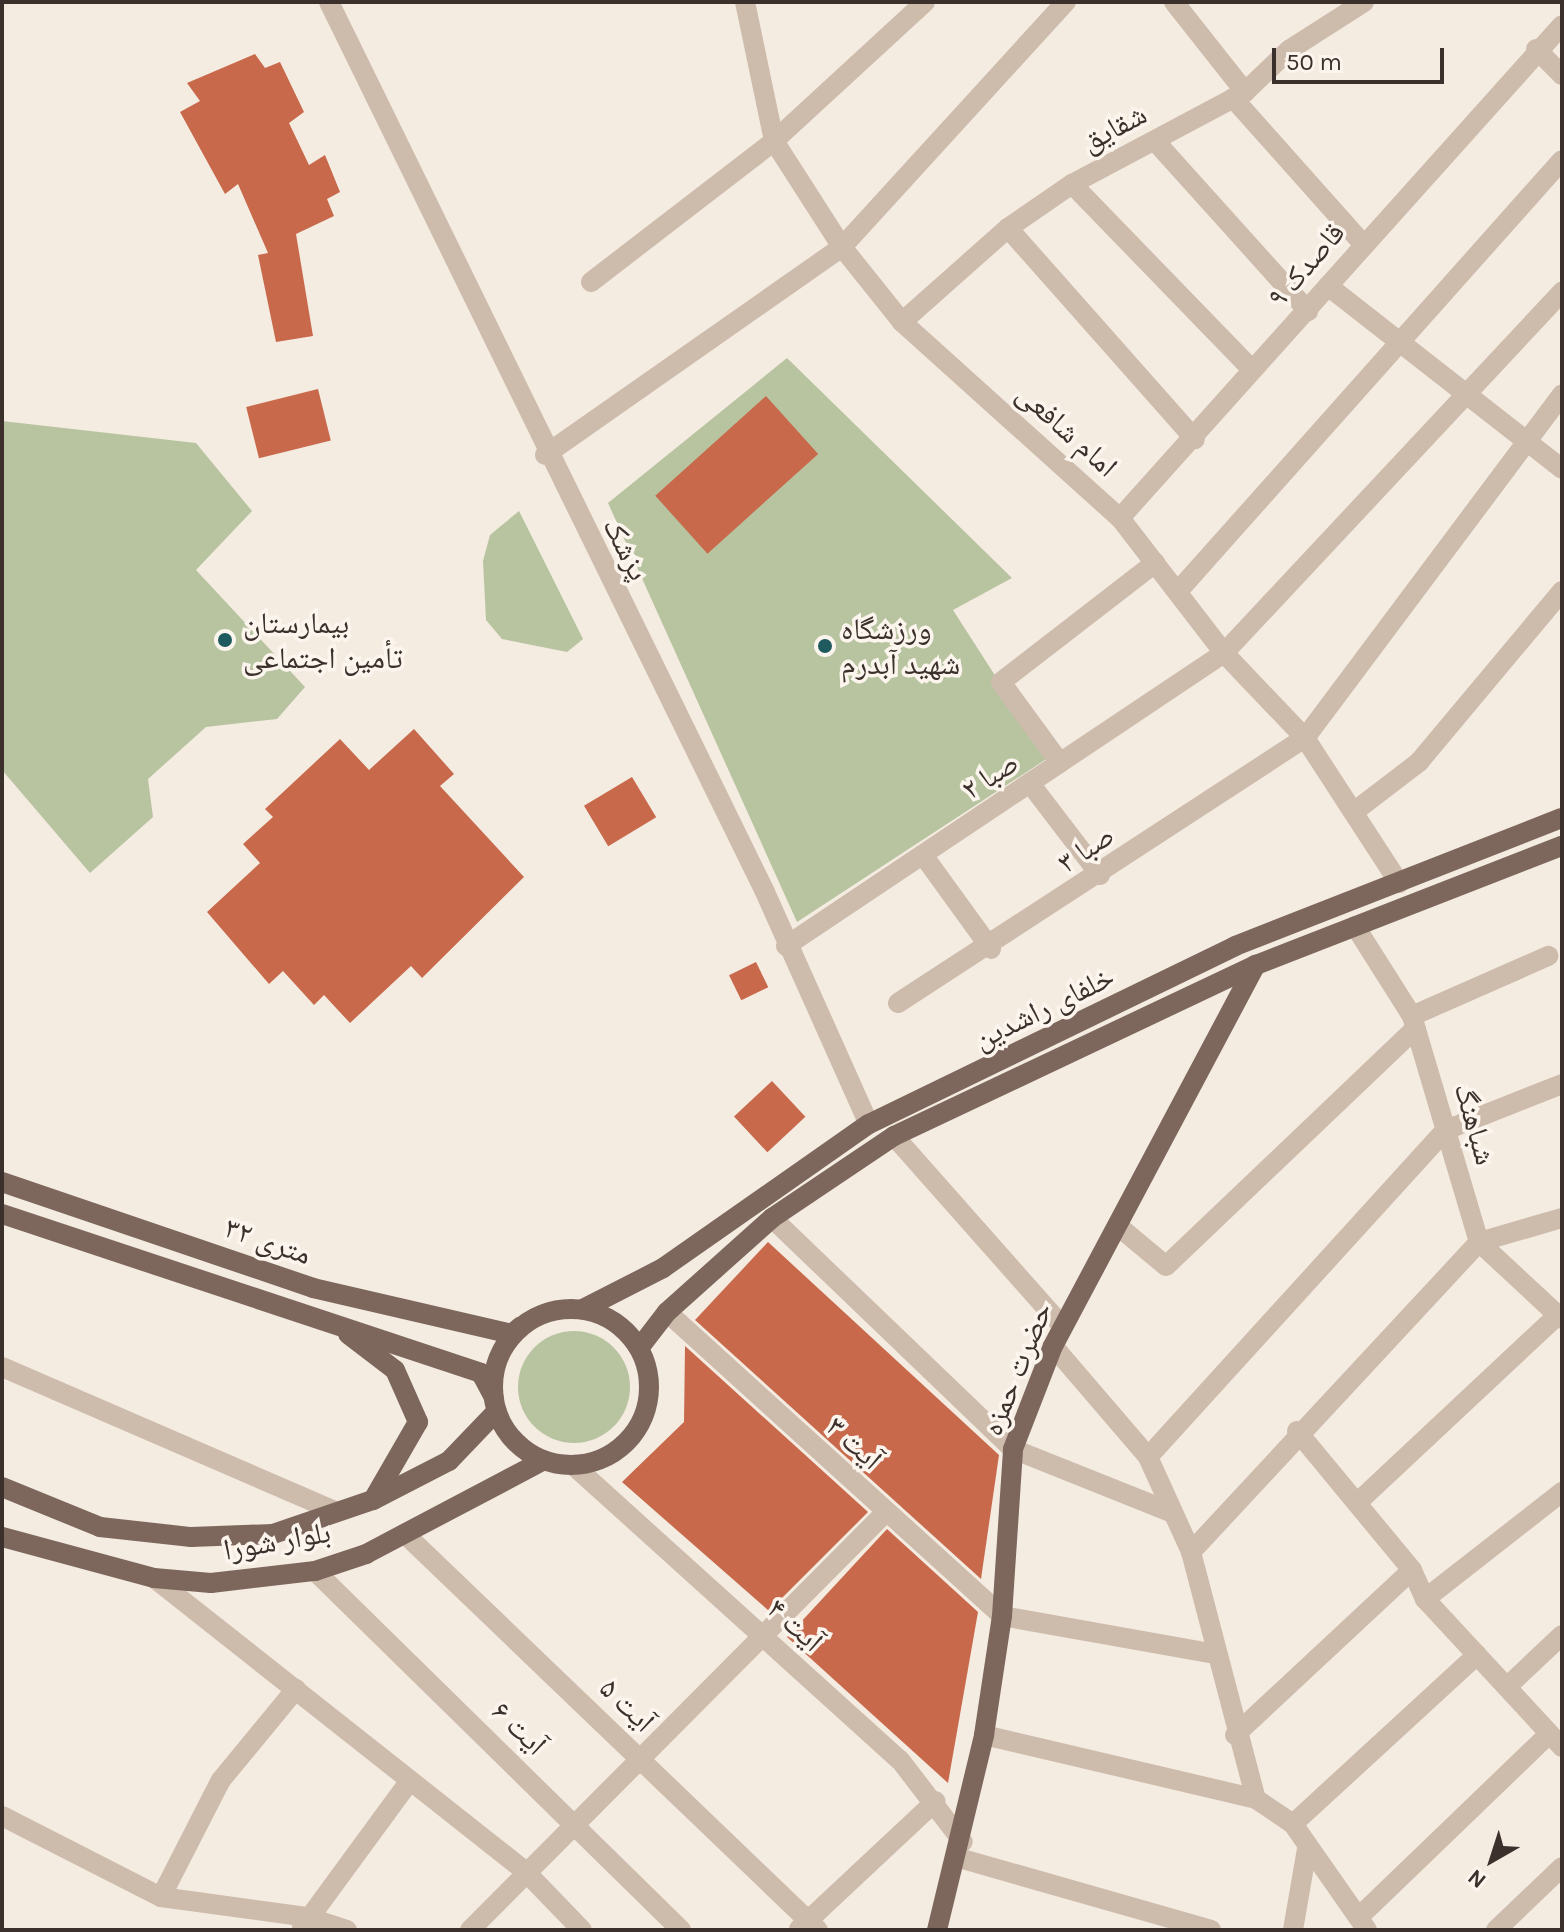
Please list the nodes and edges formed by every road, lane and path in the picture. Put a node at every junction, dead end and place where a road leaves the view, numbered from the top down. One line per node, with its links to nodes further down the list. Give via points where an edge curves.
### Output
1 (329, 2): 29 (street, پزشک)
2 (745, 2): 11 (street, امام شافعی)
3 (925, 2): 11 (street)
4 (1066, 2): 17 (street)
5 (1174, 2): 10 (street)
6 (1364, 2): 10 (street, شقایق, via 1289,50)
7 (1562, 25): 8 (street, قاصدک ۹)
8 (1536, 49): 9 (street); 16 (street, قاصدک ۹)
9 (1562, 75)
10 (1239, 95): 12 (street, شقایق); 16 (street)
11 (774, 141): 17 (street, امام شافعی); 18 (street)
12 (1155, 141): 14 (street, شقایق); 21 (street)
13 (1562, 160): 23 (street)
14 (1072, 184): 15 (street, شقایق); 24 (street)
15 (1008, 228): 22 (street, شقایق); 28 (street)
16 (1364, 245): 19 (street, قاصدک ۹)
17 (842, 247): 22 (street, امام شافعی); 29 (street)
18 (591, 282)
19 (1328, 286): 21 (street, قاصدک ۹); 23 (street)
20 (1562, 292): 25 (street, صبا ۲)
21 (1308, 311): 24 (street, قاصدک ۹)
22 (902, 322): 31 (street, امام شافعی)
23 (1395, 340): 25 (street); 33 (street)
24 (1251, 369): 28 (street, قاصدک ۹)
25 (1468, 395): 27 (street); 35 (street, صبا ۲)
26 (1562, 395): 27 (street)
27 (1524, 437): 30 (street); 36 (street)
28 (1195, 439): 31 (street, قاصدک ۹)
29 (545, 455): 46 (street, پزشک)
30 (1562, 469)
31 (1120, 518): 32 (street, امام شافعی)
32 (1155, 563): 33 (street, امام شافعی); 37 (street, via 1001,682)
33 (1180, 589): 35 (street, امام شافعی)
34 (1562, 591): 39 (street, via 1419,762)
35 (1224, 653): 36 (street, امام شافعی); 37 (street, صبا ۲)
36 (1305, 738): 39 (street, امام شافعی); 43 (street, صبا ۳)
37 (1060, 763): 38 (street, صبا ۲)
38 (1032, 786): 42 (street, صبا ۲); 43 (street)
39 (1355, 811): 44 (street, امام شافعی)
40 (1562, 818): 44 (main road, خلفای راشدین)
41 (1562, 846): 45 (main road, خلفای راشدین)
42 (923, 855): 46 (street, صبا ۲); 47 (street)
43 (1100, 875): 47 (street, صبا ۳)
44 (1399, 883): 53 (main road, خلفای راشدین, via 1235,946)
45 (1355, 926): 49 (main road, خلفای راشدین); 51 (street, شباهنگ)
46 (786, 946): 53 (street, پزشک)
47 (991, 949): 50 (street, صبا ۳)
48 (1548, 956): 51 (street)
49 (1256, 965): 55 (main road, خلفای راشدین); 62 (main road, حضرت حمزه)
50 (898, 1003)
51 (1414, 1022): 54 (street, شباهنگ); 62 (street, via 1166,1266)
52 (1562, 1084): 54 (street)
53 (869, 1124): 64 (main road, خلفای راشدین, via 663,1268)
54 (1446, 1130): 63 (street, شباهنگ); 76 (street)
55 (894, 1136): 59 (main road, خلفای راشدین); 69 (street)
56 (2, 1182): 57 (main road, ۳۲ متری)
57 (40, 1195): 61 (main road); 68 (main road, ۳۲ متری, via 313,1288 512,1334)
58 (2, 1214): 61 (main road, ۳۲ متری)
59 (772, 1218): 65 (main road, خلفای راشدین); 75 (street)
60 (1562, 1218): 63 (street)
61 (30, 1223): 67 (main road, ۳۲ متری)
62 (1118, 1226): 69 (main road, حضرت حمزه)
63 (1479, 1242): 66 (street); 74 (street)
64 (583, 1309): 68 (main road, via 549,1312); 71 (main road, via 620,1326)
65 (667, 1312): 71 (main road, خلفای راشدین); 84 (street, آیت ۳)
66 (1560, 1317): 82 (street)
67 (332, 1322): 73 (main road, ۳۲ متری, via 481,1373); 81 (main road, via 395,1370 418,1422)
68 (520, 1327): 73 (main road, via 504,1347)
69 (1063, 1327): 70 (main road, حضرت حمزه)
70 (1053, 1346): 75 (main road, حضرت حمزه); 76 (street)
71 (640, 1347): 78 (main road, via 649,1387 635,1432 597,1461)
72 (2, 1367): 83 (street)
73 (495, 1404): 77 (main road, via 524,1449); 81 (main road, بلوار شورا, via 449,1461)
74 (1297, 1431): 82 (street); 88 (street)
75 (1013, 1449): 85 (street); 93 (main road, حضرت حمزه)
76 (1148, 1457): 85 (street)
77 (544, 1460): 78 (main road); 86 (main road, بلوار شورا)
78 (573, 1465): 95 (street, آیت ۴)
79 (2, 1487): 83 (main road, بلوار شورا, via 100,1527 191,1537 273,1534)
80 (1562, 1492): 92 (street)
81 (373, 1500): 83 (main road, بلوار شورا)
82 (1358, 1502): 89 (street)
83 (335, 1511)
84 (886, 1512): 93 (street, آیت ۳); 95 (street)
85 (1173, 1513): 88 (street)
86 (405, 1534): 90 (main road, بلوار شورا); 103 (street, آیت ۵)
87 (2, 1537): 91 (main road, بلوار شورا)
88 (1191, 1552): 96 (street)
89 (1412, 1570): 92 (street); 101 (street)
90 (315, 1571): 91 (main road, بلوار شورا, via 211,1583); 108 (street, آیت ۶)
91 (154, 1578): 99 (street)
92 (1425, 1599): 97 (street)
93 (1002, 1616): 96 (street); 100 (main road, حضرت حمزه)
94 (1562, 1635): 98 (street)
95 (766, 1639): 103 (street); 106 (street, آیت ۴)
96 (1215, 1654): 101 (street)
97 (1477, 1655): 98 (street); 109 (street)
98 (1510, 1684): 102 (street)
99 (296, 1689): 104 (street); 114 (street, via 221,1780)
100 (984, 1735): 105 (street); 111 (main road, حضرت حمزه)
101 (1235, 1735): 105 (street)
102 (1555, 1741): 115 (street)
103 (640, 1758): 108 (street); 117 (street, آیت ۵)
104 (408, 1783): 113 (street); 116 (street)
105 (1256, 1799): 109 (street)
106 (936, 1801): 111 (street, آیت ۴); 117 (street)
107 (2, 1816): 114 (street)
108 (573, 1822): 113 (street); 121 (street, آیت ۶)
109 (1293, 1824): 110 (street)
110 (1307, 1849): 115 (street); 124 (street)
111 (961, 1850): 122 (main road, حضرت حمزه); 123 (street)
112 (1562, 1867): 125 (street)
113 (523, 1869): 119 (street); 120 (street)
114 (161, 1897): 116 (street)
115 (1365, 1922)
116 (304, 1923): 118 (street)
117 (808, 1927)
118 (347, 1930)
119 (470, 1930)
120 (582, 1930)
121 (681, 1930)
122 (937, 1930)
123 (1211, 1930)
124 (1293, 1930)
125 (1496, 1930)

